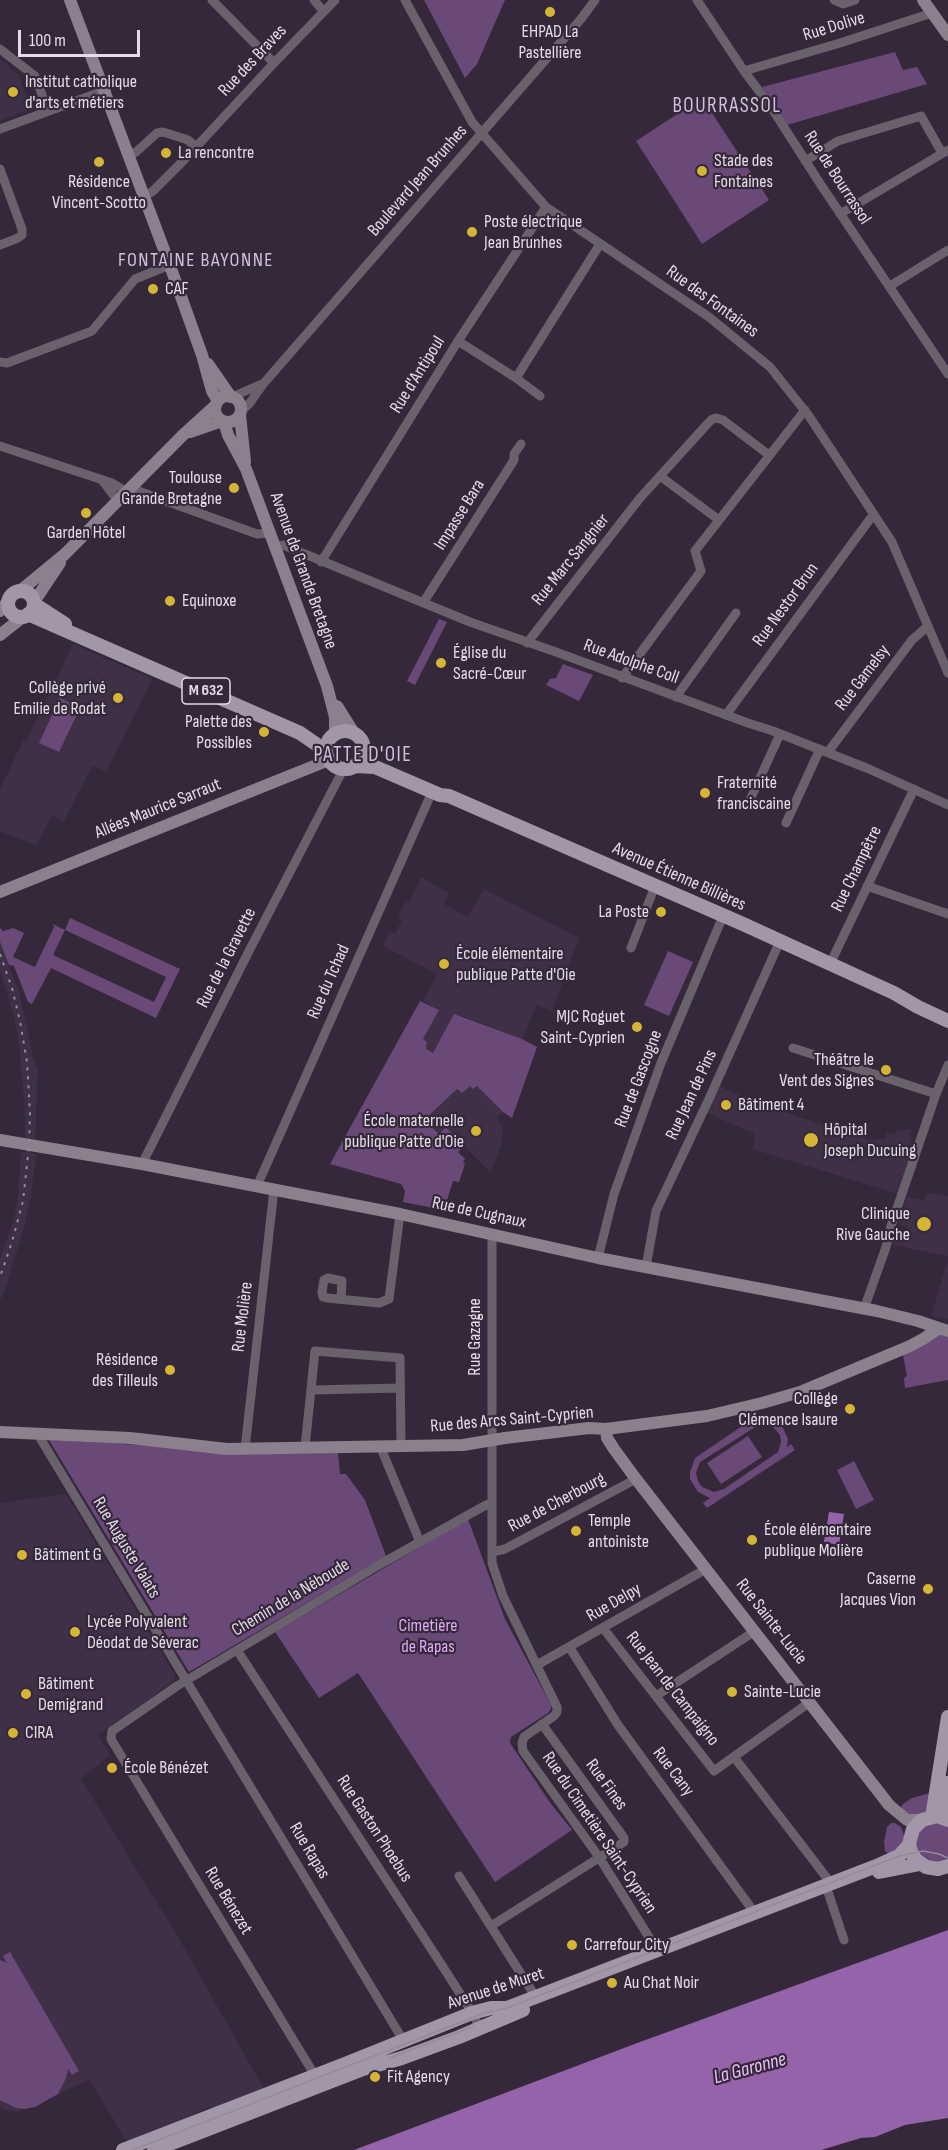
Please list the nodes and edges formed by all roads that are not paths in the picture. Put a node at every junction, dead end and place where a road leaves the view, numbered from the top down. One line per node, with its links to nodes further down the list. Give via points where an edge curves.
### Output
1 (70, 0): 17 (street)
2 (212, 0): 15 (street)
3 (314, 0): 11 (street)
4 (335, 0): 11 (street, Rue des Braves)
5 (405, 0): 20 (street, Rue des Fontaines, via 471,122)
6 (595, 0): 20 (street, Boulevard Jean Brunhes)
7 (697, 0): 16 (street, Rue de Bourrassol)
8 (834, 0): 9 (street, via 843,4)
9 (855, 0)
10 (923, 0): 12 (street)
11 (323, 11): 15 (street, Rue des Braves)
12 (932, 13): 13 (street); 16 (street, Rue Dolive)
13 (948, 35)
14 (0, 49): 18 (street, via 35,76)
15 (274, 63): 21 (street, Rue des Braves)
16 (744, 70): 24 (street, Rue de Bourrassol)
17 (106, 90): 18 (street); 23 (street)
18 (48, 111): 19 (street)
19 (0, 129)
20 (482, 133): 27 (street, Rue des Fontaines); 39 (street, Boulevard Jean Brunhes)
21 (195, 146): 23 (street, via 163,132); 26 (street, Rue des Braves)
22 (945, 151): 24 (street, via 921,116 838,141); 28 (street)
23 (129, 155): 26 (street)
24 (805, 161): 28 (street, Rue de Bourrassol)
25 (0, 169): 30 (street, via 22,229 18,238)
26 (144, 197): 32 (street)
27 (546, 207): 29 (street, Rue des Fontaines); 34 (street, Rue d'Antipoul)
28 (840, 214): 33 (street, Rue de Bourrassol)
29 (600, 244): 38 (street); 43 (street, Rue des Fontaines, via 709,317 762,360)
30 (0, 245)
31 (948, 250): 33 (street)
32 (170, 266): 35 (street); 36 (street, via 139,276 92,332)
33 (890, 286): 37 (street, Rue de Bourrassol)
34 (458, 341): 38 (street); 58 (street, Rue d'Antipoul)
35 (202, 355): 41 (street); 42 (street)
36 (0, 363)
37 (948, 374)
38 (516, 378): 40 (street)
39 (264, 383): 41 (street, Boulevard Jean Brunhes); 44 (street, Boulevard Jean Brunhes)
40 (540, 396)
41 (232, 397): 42 (street); 44 (street, via 239,403)
42 (217, 403): 45 (street, via 216,414); 46 (street)
43 (805, 410): 49 (street); 53 (street, Rue des Fontaines)
44 (240, 413): 45 (street, via 235,420); 50 (street, Avenue de Grande Bretagne)
45 (223, 421): 46 (street); 50 (street, Avenue de Grande Bretagne)
46 (183, 435): 52 (street)
47 (521, 444): 60 (street, Impasse Bara)
48 (0, 446): 52 (street, via 121,487)
49 (769, 455): 51 (street, Rue Marc Sangnier, via 716,418); 54 (street)
50 (246, 469): 55 (street, Avenue de Grande Bretagne)
51 (660, 476): 54 (street); 65 (street, Rue Marc Sangnier)
52 (125, 494): 55 (street, via 257,534); 57 (street)
53 (874, 515): 63 (street, Rue des Fontaines, via 897,553); 70 (street, Rue Nestor Brun)
54 (719, 520): 67 (street, via 695,551 701,572)
55 (270, 533): 56 (street, Avenue de Grande Bretagne)
56 (277, 552): 58 (street, Rue Adolphe Coll, via 284,545); 68 (street, Avenue de Grande Bretagne)
57 (65, 554): 59 (street); 61 (street)
58 (321, 562): 60 (street, Rue Adolphe Coll)
59 (7, 600): 61 (main road, via 15,615); 61 (main road, via 29,594)
60 (423, 603): 65 (street, Rue Adolphe Coll)
61 (30, 609): 64 (street); 71 (main road, M 632, via 81,636)
62 (736, 612): 69 (street)
63 (928, 626): 66 (street, Rue des Fontaines); 76 (street, Rue Gamelsy, via 912,640)
64 (0, 635)
65 (527, 643): 67 (street, Rue Adolphe Coll)
66 (948, 673)
67 (622, 678): 69 (street, Rue Adolphe Coll)
68 (327, 686): 72 (street, Avenue de Grande Bretagne); 73 (street, Avenue de Grande Bretagne, via 335,717)
69 (676, 697): 70 (street, Rue Adolphe Coll)
70 (726, 715): 74 (street, Rue Adolphe Coll)
71 (300, 733): 73 (main road, M 632); 77 (main road, M 632)
72 (354, 733): 73 (main road); 75 (main road)
73 (334, 734): 77 (main road, via 327,742)
74 (780, 734): 76 (street, Rue Adolphe Coll); 82 (street)
75 (363, 747): 78 (main road, via 362,757); 81 (main road, Avenue Étienne Billières, via 373,757 442,789)
76 (824, 751): 79 (street, Rue Adolphe Coll); 84 (street, Rue Gamelsy)
77 (327, 755): 78 (main road, via 338,767); 87 (street, Allées Maurice Sarraut)
78 (349, 767): 80 (main road, Avenue Étienne Billières, via 375,767); 100 (street, Rue de la Gravette, via 250,949)
79 (914, 789): 83 (street, Rue Adolphe Coll); 86 (street, Rue Champêtre)
80 (432, 792): 81 (main road, Avenue Étienne Billières); 101 (street, Rue du Tchad)
81 (449, 796): 85 (main road, Avenue Étienne Billières)
82 (749, 802)
83 (948, 805)
84 (786, 823)
85 (655, 886): 89 (main road, Avenue Étienne Billières); 91 (street)
86 (867, 886): 88 (street); 92 (street, Rue Champêtre)
87 (0, 892)
88 (948, 914)
89 (723, 916): 90 (main road, Avenue Étienne Billières); 104 (street, Rue de Gascogne, via 661,1063)
90 (780, 941): 92 (main road, Avenue Étienne Billières); 108 (street, Rue Jean de Pins, via 656,1211)
91 (630, 948)
92 (830, 964): 93 (main road, Avenue Étienne Billières)
93 (894, 993): 94 (main road, Avenue Étienne Billières); 95 (main road, Avenue Étienne Billières)
94 (948, 1011)
95 (948, 1021)
96 (794, 1048): 98 (street)
97 (948, 1065): 98 (street)
98 (936, 1094): 110 (street)
99 (0, 1140): 100 (street, Rue de Cugnaux)
100 (142, 1164): 101 (street, Rue de Cugnaux)
101 (257, 1186): 102 (street, Rue de Cugnaux)
102 (274, 1189): 105 (street, Rue de Cugnaux); 121 (street, Rue Molière)
103 (604, 1192): 104 (street)
104 (614, 1194): 107 (street, Rue de Gascogne, via 603,1225)
105 (400, 1214): 106 (street, Rue de Cugnaux); 109 (street, via 389,1299 379,1303)
106 (492, 1234): 107 (street, Rue de Cugnaux); 117 (street, Rue Gazagne)
107 (598, 1258): 108 (street, Rue de Cugnaux)
108 (646, 1267): 110 (street, Rue de Cugnaux)
109 (341, 1299)
110 (864, 1309): 111 (street, Rue de Cugnaux)
111 (943, 1330): 114 (street, Rue des Arcs Saint-Cyprien, via 800,1392 707,1416)
112 (399, 1388): 113 (street); 113 (street, via 400,1358 315,1351); 119 (street)
113 (312, 1390): 120 (street)
114 (606, 1429): 117 (street, Rue des Arcs Saint-Cyprien); 122 (street, Rue Sainte-Lucie, via 607,1438)
115 (0, 1432): 116 (street, Rue des Arcs Saint-Cyprien)
116 (37, 1433): 121 (street, Rue des Arcs Saint-Cyprien); 132 (street, Rue Auguste Valats)
117 (492, 1440): 119 (street, Rue des Arcs Saint-Cyprien); 123 (street, Rue du Cimetière Saint-Cyprien)
118 (380, 1446): 119 (street, Rue des Arcs Saint-Cyprien); 120 (street, Rue des Arcs Saint-Cyprien); 124 (street)
119 (401, 1446)
120 (304, 1447): 121 (street, Rue des Arcs Saint-Cyprien)
121 (244, 1449)
122 (636, 1479): 125 (street, Rue de Cherbourg, via 505,1549); 126 (street, Rue Sainte-Lucie)
123 (492, 1503): 124 (street, Chemin de la Néboude); 125 (street, Rue du Cimetière Saint-Cyprien)
124 (420, 1542): 130 (street, Chemin de la Néboude)
125 (492, 1552): 131 (street, Rue du Cimetière Saint-Cyprien, via 494,1573)
126 (706, 1569): 127 (street, Rue Delpy); 128 (street, Rue Sainte-Lucie)
127 (603, 1628): 129 (street, Rue Delpy); 133 (street, Rue Jean de Campaigno)
128 (755, 1631): 133 (street); 134 (street, Rue Sainte-Lucie)
129 (570, 1648): 131 (street, Rue Delpy); 149 (street, Rue Cany, via 618,1725)
130 (237, 1650): 132 (street, Chemin de la Néboude); 154 (street, Rue Gaston Phoebus)
131 (537, 1665): 136 (street, Rue du Cimetière Saint-Cyprien, via 557,1707 554,1716)
132 (186, 1680): 137 (street, Chemin de la Néboude); 156 (street, Rue Rapas)
133 (656, 1696): 138 (street, Rue Jean de Campaigno, via 714,1771)
134 (810, 1702): 138 (street); 141 (street, Rue Sainte-Lucie, via 894,1810 907,1820)
135 (948, 1717): 141 (main road)
136 (542, 1724): 144 (street, Rue du Cimetière Saint-Cyprien, via 524,1737 523,1750); 144 (street, Rue Fines, via 624,1838 624,1842)
137 (112, 1731): 157 (street, Rue Bénezet, via 111,1739)
138 (734, 1758): 148 (street)
139 (948, 1772): 140 (main road)
140 (948, 1813)
141 (927, 1818): 142 (main road); 143 (main road, via 913,1829)
142 (948, 1820)
143 (909, 1845): 145 (main road); 148 (main road, Avenue de Muret, via 899,1856)
144 (598, 1857): 150 (street); 152 (street, Rue du Cimetière Saint-Cyprien)
145 (920, 1864): 146 (main road); 148 (main road, Avenue de Muret, via 884,1870)
146 (945, 1870)
147 (459, 1876): 150 (street)
148 (829, 1887): 149 (main road, Avenue de Muret); 151 (street); 155 (main road, Avenue de Muret)
149 (754, 1912): 152 (main road, Avenue de Muret)
150 (490, 1926): 153 (street)
151 (844, 1940)
152 (657, 1950): 153 (main road, Avenue de Muret)
153 (535, 1996): 154 (main road, Avenue de Muret, via 507,2008)
154 (472, 2013): 155 (street, Rue Gaston Phoebus); 156 (main road, Avenue de Muret)
155 (479, 2028): 157 (main road, Avenue de Muret, via 402,2058)
156 (403, 2040): 157 (main road, Avenue de Muret)
157 (318, 2081): 158 (main road, Avenue de Muret); 159 (main road, Avenue de Muret)
158 (123, 2150)
159 (154, 2150)

